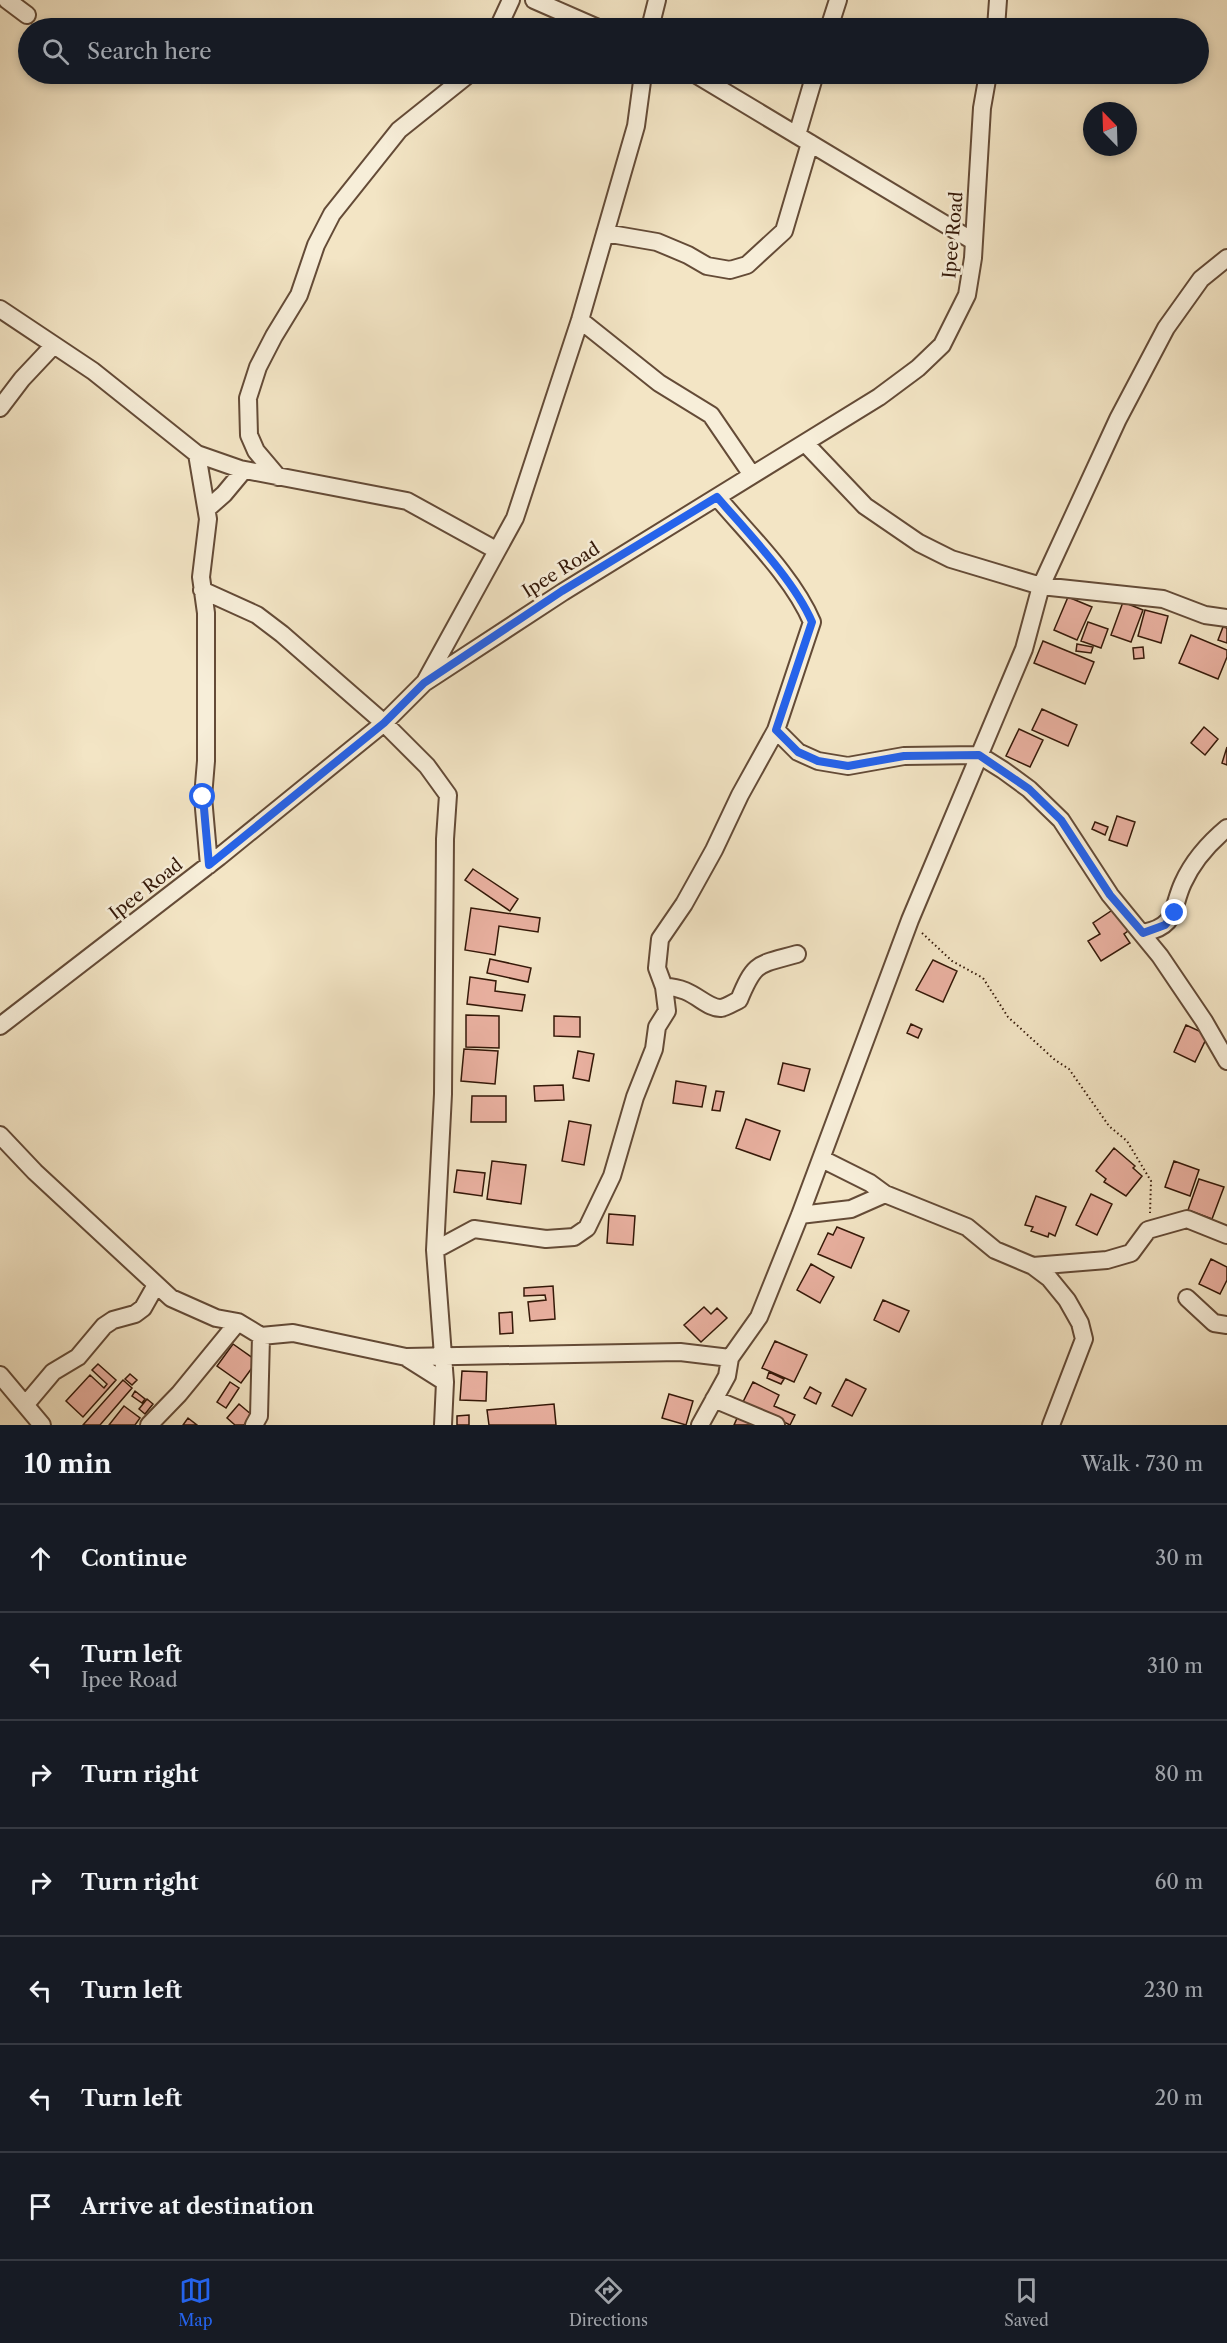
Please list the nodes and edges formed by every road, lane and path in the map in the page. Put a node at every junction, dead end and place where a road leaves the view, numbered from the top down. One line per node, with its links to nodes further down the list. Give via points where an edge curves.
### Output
1 (7, 0): 7 (street)
2 (511, 0): 8 (street)
3 (534, 0): 9 (street)
4 (657, 0): 10 (street)
5 (838, 0): 11 (street)
6 (998, 0): 12 (street)
7 (27, 15)
8 (503, 18)
9 (575, 18)
10 (652, 18)
11 (832, 18)
12 (997, 18)
13 (456, 84): 30 (street, via 399,130 332,214 316,245 299,296 258,367 248,398 249,435 256,451)
14 (642, 84): 19 (street, via 636,126)
15 (712, 84): 18 (street)
16 (813, 84): 18 (street)
17 (986, 84): 20 (street, Ipee Road)
18 (803, 139): 19 (street, via 784,231 747,265 730,270 707,266 657,242); 20 (street)
19 (605, 233): 23 (street)
20 (973, 241): 26 (street, Ipee Road, via 968,295 942,345 879,397)
21 (1227, 258): 34 (street, via 1201,279 1166,328 1118,419)
22 (0, 309): 24 (street)
23 (580, 320): 29 (street, via 659,383 711,415); 33 (street, via 515,518)
24 (54, 345): 25 (street); 27 (street)
25 (0, 408)
26 (805, 443): 29 (street, Ipee Road); 34 (street, via 865,506 919,543 951,559)
27 (197, 454): 28 (street); 32 (street)
28 (244, 470): 30 (street); 32 (street)
29 (752, 475): 31 (street, Ipee Road)
30 (278, 477): 33 (street, via 406,501)
31 (717, 497): 37 (street, Ipee Road, via 562,591); 39 (street, via 784,576 812,622)
32 (207, 509): 35 (street)
33 (496, 550): 37 (street)
34 (1041, 586): 36 (street, via 1163,599 1205,615); 40 (street, via 1024,649)
35 (202, 591): 38 (street, via 257,615); 42 (street, via 206,614 203,797)
36 (1227, 618)
37 (424, 683): 38 (street, Ipee Road)
38 (384, 723): 42 (street, Ipee Road); 55 (street, via 427,766 446,789 450,801 445,839 443,1095)
39 (776, 730): 40 (street, via 798,752 818,761 848,766 904,756); 46 (street, via 714,850 660,939 657,968)
40 (979, 755): 43 (street); 44 (street, via 1029,789 1061,820 1110,895)
41 (1227, 828): 44 (street, via 1194,863 1183,883 1175,913 1165,925)
42 (209, 865): 47 (street, Ipee Road)
43 (910, 920): 50 (street); 53 (path, via 952,961 983,978 1008,1017 1069,1069 1109,1126 1127,1141 1151,1181)
44 (1143, 933): 48 (street)
45 (797, 954): 46 (street, via 759,965 746,980 739,1000 723,1008 712,1006 678,986)
46 (664, 987): 55 (street, via 667,1011 657,1027 654,1049 612,1176 587,1228 574,1237 546,1239 474,1230)
47 (0, 1026)
48 (1227, 1061)
49 (0, 1135): 57 (street)
50 (822, 1159): 51 (street); 52 (street)
51 (885, 1194): 52 (street, via 851,1209); 56 (street, via 967,1227 995,1250)
52 (800, 1215): 64 (street, via 759,1317)
53 (1148, 1230): 54 (street, via 1187,1219); 56 (street, via 1131,1254 1107,1260)
54 (1227, 1235)
55 (435, 1250): 63 (street)
56 (1033, 1266): 75 (street, via 1066,1300 1084,1338)
57 (156, 1285): 59 (street, via 171,1298 216,1318); 68 (street, via 143,1308 104,1326 78,1357 53,1372)
58 (1186, 1298): 60 (street, via 1214,1323)
59 (238, 1322): 61 (street); 70 (street, via 180,1394)
60 (1227, 1325)
61 (261, 1336): 62 (street, via 293,1333); 71 (street, via 259,1416)
62 (406, 1357): 63 (street); 66 (street)
63 (442, 1357): 64 (street, via 680,1352); 66 (street)
64 (730, 1358): 67 (street, via 727,1376)
65 (0, 1375): 68 (street)
66 (445, 1382): 72 (street)
67 (714, 1399): 73 (street); 74 (street)
68 (26, 1404): 69 (street)
69 (42, 1425)
70 (149, 1425)
71 (254, 1425)
72 (443, 1425)
73 (700, 1425)
74 (776, 1425)
75 (1051, 1425)

